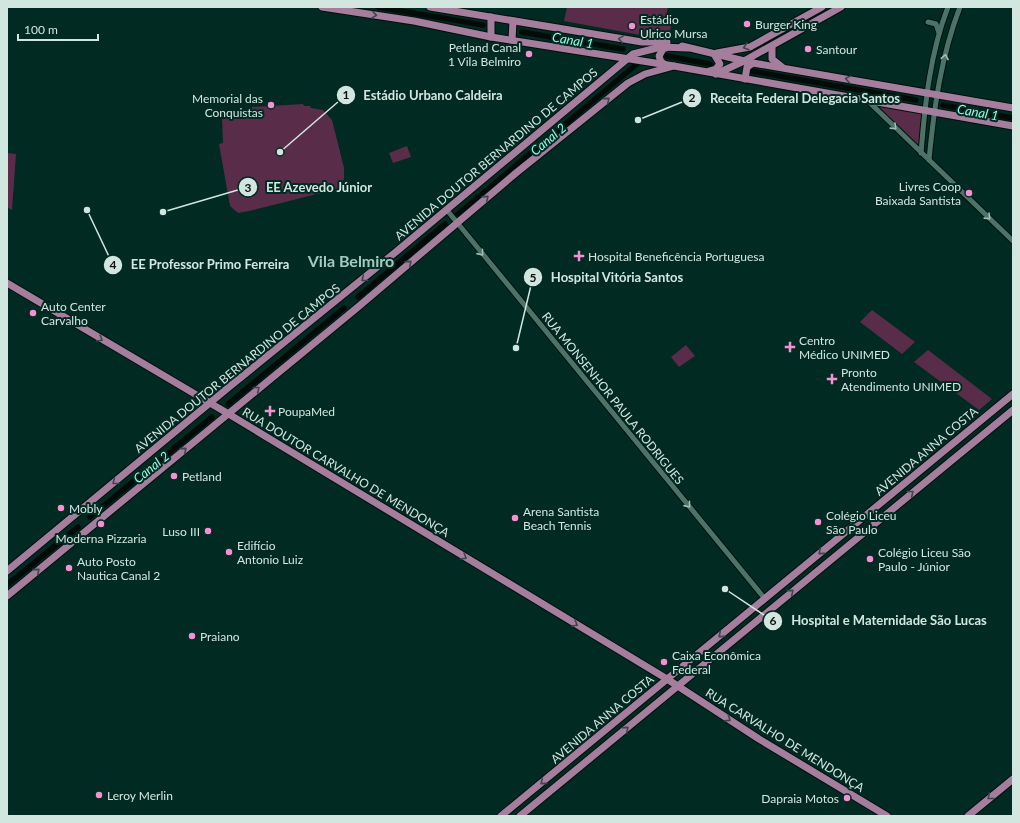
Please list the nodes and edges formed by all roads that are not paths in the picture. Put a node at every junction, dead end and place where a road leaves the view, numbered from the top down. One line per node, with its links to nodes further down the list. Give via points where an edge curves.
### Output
1 (322, 7): 13 (main road, one-way to 13, via 414,21)
2 (430, 7): 8 (main road)
3 (474, 7): 8 (main road)
4 (822, 7): 18 (main road, one-way to 18, via 750,46)
5 (841, 7): 15 (main road)
6 (948, 7): 12 (street)
7 (960, 7): 29 (street, one-way to 7, via 946,49)
8 (467, 13): 9 (main road)
9 (491, 17): 10 (main road); 13 (main road)
10 (513, 21): 14 (main road); 17 (main road, one-way to 10, via 673,43 642,42)
11 (928, 22): 12 (street, via 937,25)
12 (939, 36): 28 (street)
13 (491, 37): 14 (main road)
14 (512, 40): 19 (main road)
15 (772, 46): 20 (main road); 24 (main road, via 772,59)
16 (670, 47): 17 (main road); 19 (main road, via 637,52); 22 (main road, via 661,52 659,58)
17 (687, 48): 18 (main road)
18 (713, 53): 20 (main road); 25 (main road, via 720,64)
19 (627, 58): 22 (main road); 37 (main road, AVENIDA DOUTOR BERNARDINO DE CAMPOS)
20 (744, 61): 21 (main road); 26 (main road)
21 (753, 63): 24 (main road); 27 (main road, via 747,67)
22 (664, 64): 23 (main road)
23 (674, 66): 25 (main road); 38 (main road, one-way to 23, via 628,82)
24 (785, 68): 28 (main road, one-way to 24)
25 (707, 72): 26 (main road)
26 (716, 74): 27 (main road)
27 (745, 79): 30 (main road)
28 (928, 93): 29 (main road); 32 (street)
29 (937, 95): 31 (main road); 33 (street)
30 (866, 100): 32 (main road); 35 (street, one-way to 35)
31 (1013, 108)
32 (924, 110): 33 (main road); 35 (street)
33 (934, 112): 34 (main road); 36 (street)
34 (1013, 126)
35 (921, 153): 36 (street)
36 (929, 160): 39 (street, one-way to 39)
37 (446, 209): 38 (street, RUA MONSENHOR PAULA RODRIGUES); 42 (main road, AVENIDA DOUTOR BERNARDINO DE CAMPOS, one-way to 42)
38 (457, 223): 44 (main road, one-way to 38); 49 (street, RUA MONSENHOR PAULA RODRIGUES, one-way to 49)
39 (1013, 241)
40 (7, 283): 42 (main road, RUA DOUTOR CARVALHO DE MENDONÇA, one-way to 42)
41 (1013, 394): 45 (main road, AVENIDA ANNA COSTA)
42 (210, 404): 44 (main road, RUA DOUTOR CARVALHO DE MENDONÇA); 47 (main road, AVENIDA DOUTOR BERNARDINO DE CAMPOS, one-way to 47)
43 (1013, 410): 46 (main road, AVENIDA ANNA COSTA, one-way to 43)
44 (227, 413): 48 (main road, one-way to 44); 50 (main road, RUA DOUTOR CARVALHO DE MENDONÇA, one-way to 50)
45 (874, 508): 46 (main road); 49 (main road, AVENIDA ANNA COSTA, one-way to 49)
46 (881, 518): 50 (main road, AVENIDA ANNA COSTA, one-way to 46)
47 (7, 571)
48 (7, 596)
49 (765, 599): 50 (main road, AVENIDA ANNA COSTA, one-way to 50)
50 (672, 682): 52 (main road, AVENIDA ANNA COSTA, one-way to 52); 53 (main road, AVENIDA ANNA COSTA, one-way to 50); 54 (main road, RUA CARVALHO DE MENDONÇA, one-way to 54, via 759,739)
51 (1013, 779): 55 (main road, one-way to 55)
52 (501, 816)
53 (520, 816)
54 (887, 816)
55 (968, 816)

